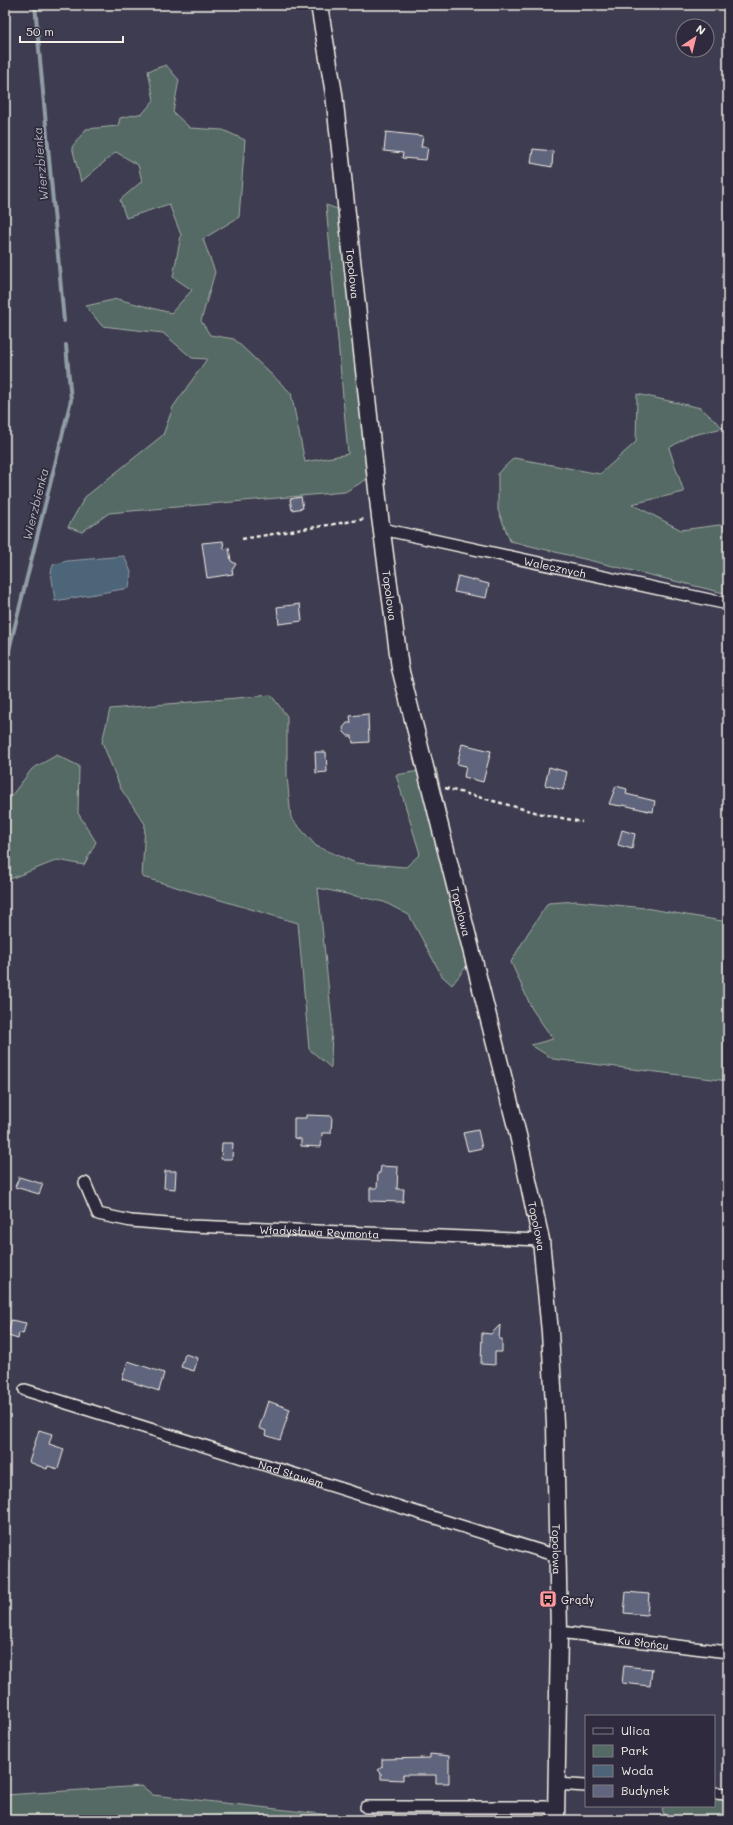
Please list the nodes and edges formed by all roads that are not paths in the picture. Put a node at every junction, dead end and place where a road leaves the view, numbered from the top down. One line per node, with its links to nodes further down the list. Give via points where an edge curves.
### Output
1 (319, 5): 2 (street, Topolowa, via 334,94)
2 (381, 523): 3 (street, Walecznych); 5 (street, Topolowa, via 400,668 518,1135)
3 (728, 604)
4 (85, 1183): 5 (street, Władysława Reymonta, via 98,1214 131,1221 192,1226)
5 (541, 1240): 7 (street, Topolowa, via 552,1370)
6 (26, 1390): 7 (street, Nad Stawem)
7 (557, 1556): 8 (street, Topolowa)
8 (558, 1632): 9 (street, Ku Słońcu); 10 (street, Topolowa)
9 (728, 1652)
10 (556, 1784): 11 (street); 15 (street, Topolowa)
11 (585, 1786)
12 (715, 1792): 13 (street)
13 (728, 1794)
14 (366, 1807): 15 (street)
15 (556, 1814)

